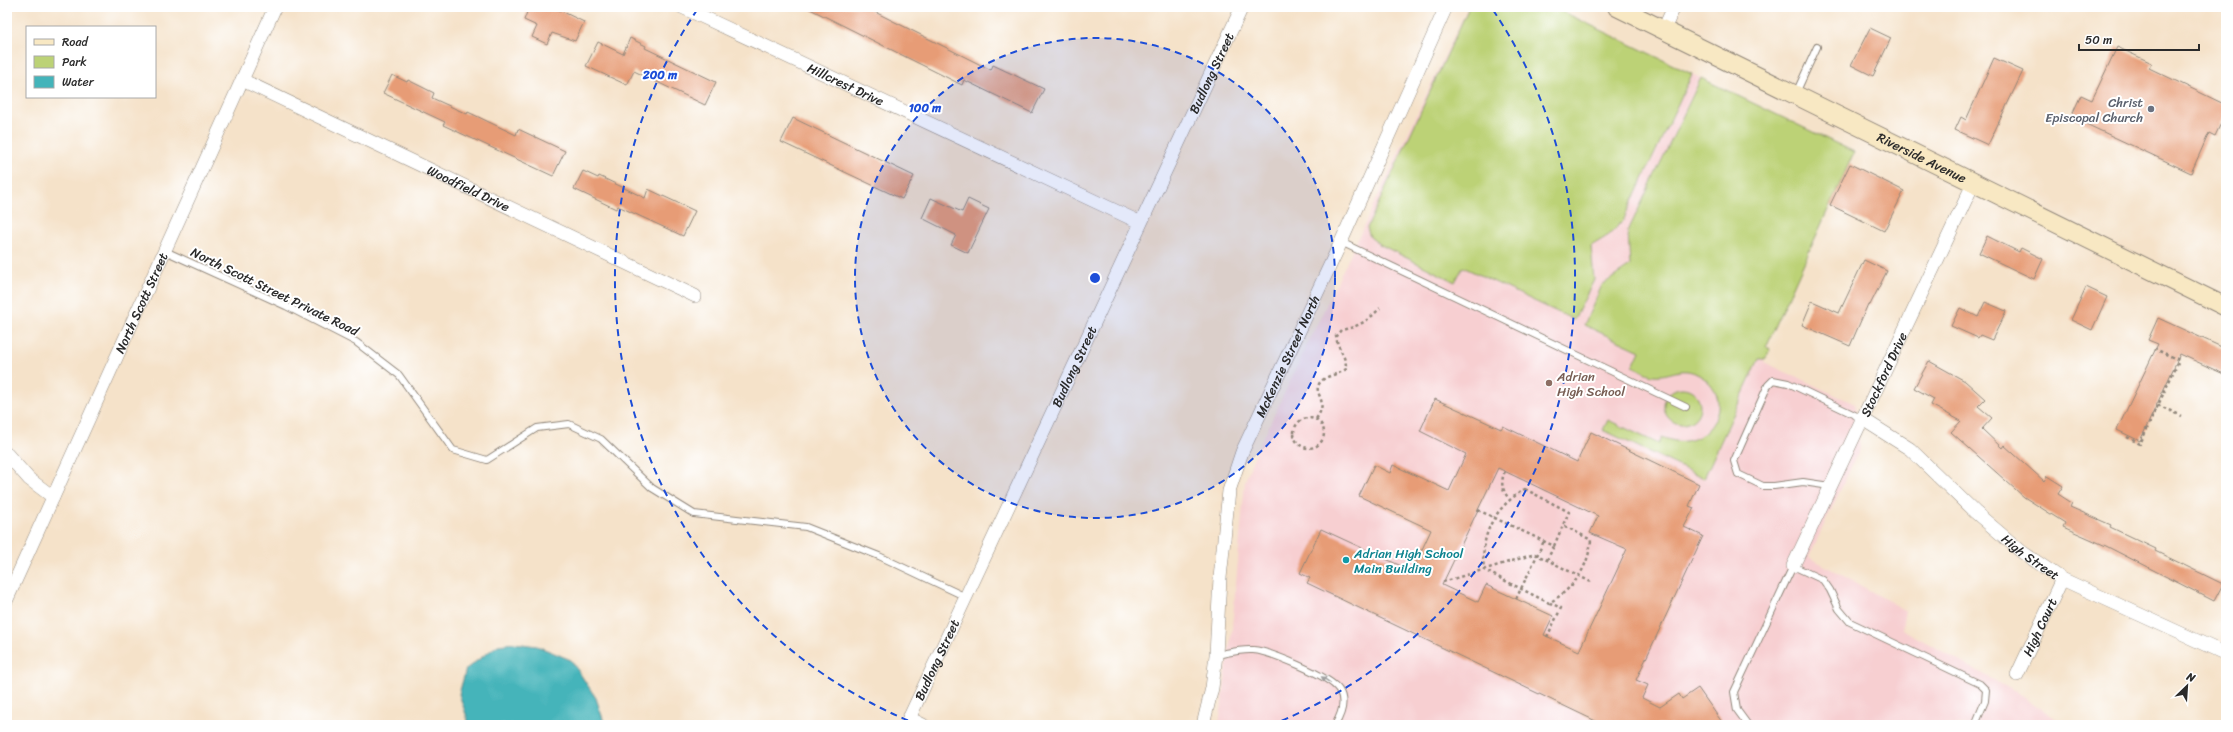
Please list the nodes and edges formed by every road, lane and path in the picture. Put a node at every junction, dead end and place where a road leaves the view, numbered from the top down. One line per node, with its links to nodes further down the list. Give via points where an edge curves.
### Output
1 (275, 7): 9 (street, North Scott Street)
2 (682, 7): 12 (street, Hillcrest Drive)
3 (1242, 7): 12 (street, Budlong Street)
4 (1446, 7): 13 (street, McKenzie Street North)
5 (1617, 7): 7 (street, Riverside Avenue)
6 (1674, 7): 7 (street)
7 (1664, 29): 10 (street, Riverside Avenue)
8 (1817, 47): 10 (lane)
9 (242, 80): 14 (street, North Scott Street); 15 (street, Woodfield Drive)
10 (1796, 94): 11 (street, Riverside Avenue)
11 (1974, 182): 16 (street, Riverside Avenue); 22 (street, Stockford Drive)
12 (1140, 222): 44 (street, Budlong Street)
13 (1341, 242): 20 (lane); 50 (street, McKenzie Street North, via 1260,410 1229,491 1220,578)
14 (165, 251): 28 (street, North Scott Street); 44 (lane, North Scott Street Private Road, via 286,306 356,342 399,375 453,450 487,460 537,428 569,424 601,439 652,488 694,514 806,527 879,556)
15 (695, 296)
16 (2226, 307)
17 (1380, 308): 23 (path, via 1369,320 1341,330 1336,336 1347,362 1346,369 1340,374 1325,378 1319,384 1318,390 1323,403)
18 (2155, 349): 19 (path, via 2179,360)
19 (2158, 405): 21 (path); 24 (path, via 2140,444)
20 (1686, 406)
21 (2181, 416)
22 (1861, 418): 27 (street, Stockford Drive); 27 (lane, via 1788,383 1773,380 1765,391 1734,461 1738,474 1764,486 1803,482); 40 (street, High Street, via 1910,449 1975,512 2022,552)
23 (1316, 419): 23 (path, via 1302,419 1295,426 1294,435 1302,446 1312,447 1324,437 1323,427)
24 (2127, 437)
25 (7, 454): 28 (street, via 29,479)
26 (1505, 471): 29 (path, via 1501,480 1502,490)
27 (1830, 486): 37 (street, Stockford Drive)
28 (54, 497): 45 (street, North Scott Street)
29 (1509, 499): 31 (path); 32 (path, via 1525,489 1569,512)
30 (1478, 510): 31 (path)
31 (1493, 517): 33 (path); 38 (path, via 1484,542)
32 (1563, 525): 34 (path); 39 (path, via 1592,540)
33 (1544, 541): 34 (path); 35 (path)
34 (1554, 546): 36 (path)
35 (1538, 555): 36 (path); 38 (path); 43 (path)
36 (1547, 560): 39 (path)
37 (1793, 566): 56 (lane, via 1734,692 1737,710); 57 (lane, via 1823,580 1839,609 1850,622 1980,684 1986,690 1985,701)
38 (1484, 570): 41 (path); 43 (path)
39 (1580, 576): 42 (path); 47 (path, via 1561,595)
40 (2062, 579): 49 (street, High Street); 51 (street, High Court)
41 (1443, 582)
42 (1591, 582)
43 (1521, 589): 46 (path); 47 (path)
44 (966, 597): 52 (street, Budlong Street)
45 (7, 599)
46 (1516, 599)
47 (1549, 602): 48 (path, via 1561,608)
48 (1548, 637)
49 (2226, 654)
50 (1216, 655): 54 (street, McKenzie Street North, via 1212,688); 55 (lane, one-way to 50, via 1342,706 1342,697 1338,688 1319,676 1273,654 1253,650)
51 (2017, 676)
52 (907, 722): 53 (street)
53 (923, 725)
54 (1203, 725)
55 (1335, 725)
56 (1748, 725)
57 (1975, 725)

